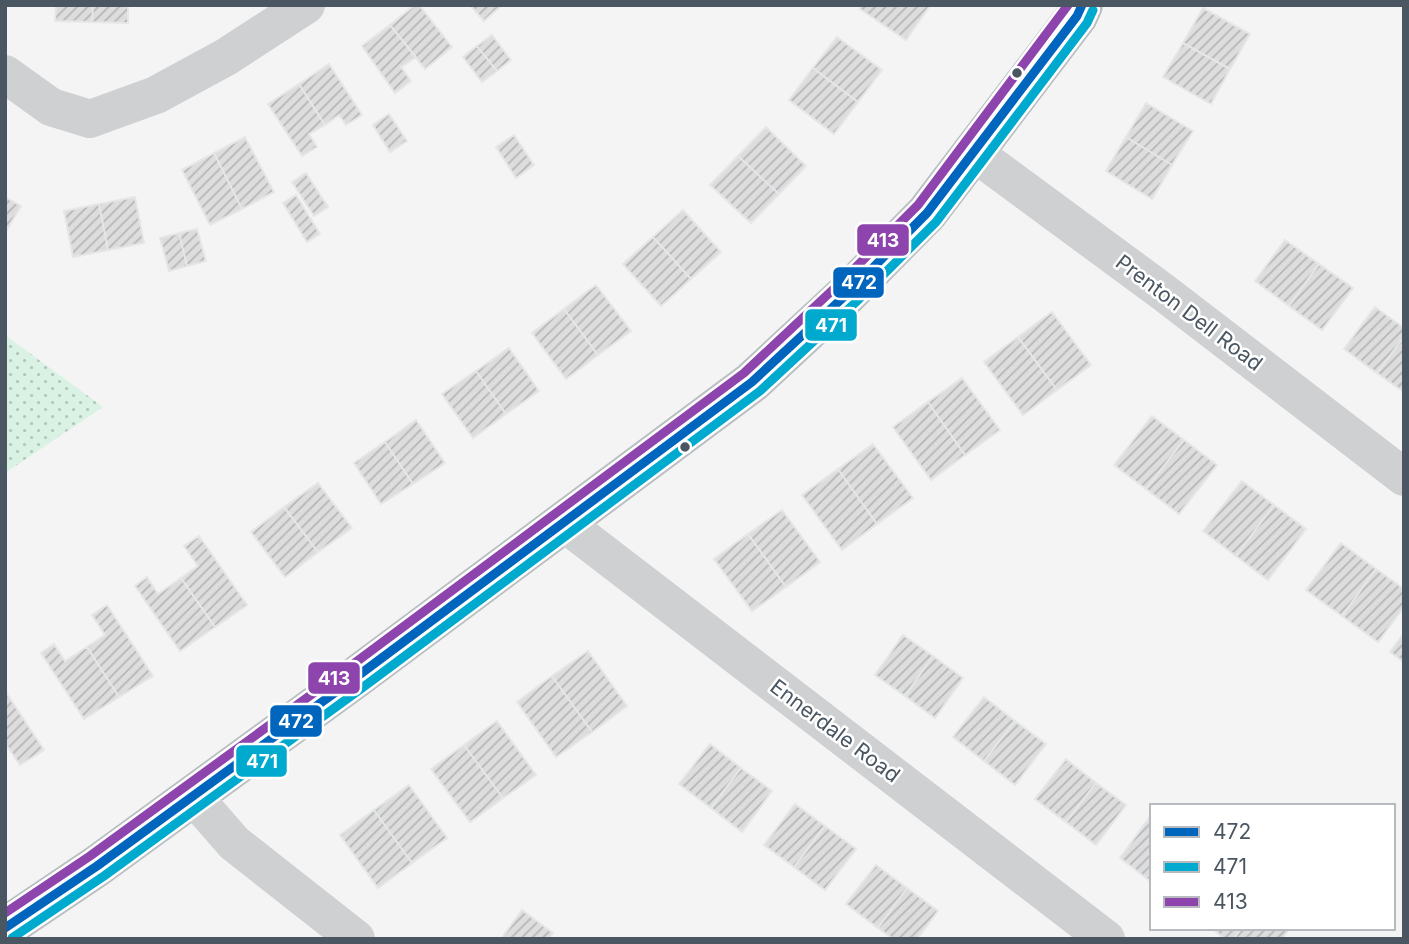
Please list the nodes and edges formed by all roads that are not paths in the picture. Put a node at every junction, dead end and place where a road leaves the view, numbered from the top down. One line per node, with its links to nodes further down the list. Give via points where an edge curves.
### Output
1 (306, 5): 3 (street, via 156,95 90,119 51,107)
2 (1082, 5): 4 (highway)
3 (5, 74)
4 (973, 152): 5 (street, Prenton Dell Road); 6 (highway, via 927,213 752,382)
5 (1404, 477)
6 (564, 523): 7 (highway); 10 (street, Ennerdale Road)
7 (193, 796): 8 (highway); 9 (street, via 234,843)
8 (5, 928)
9 (356, 939)
10 (1106, 939)

